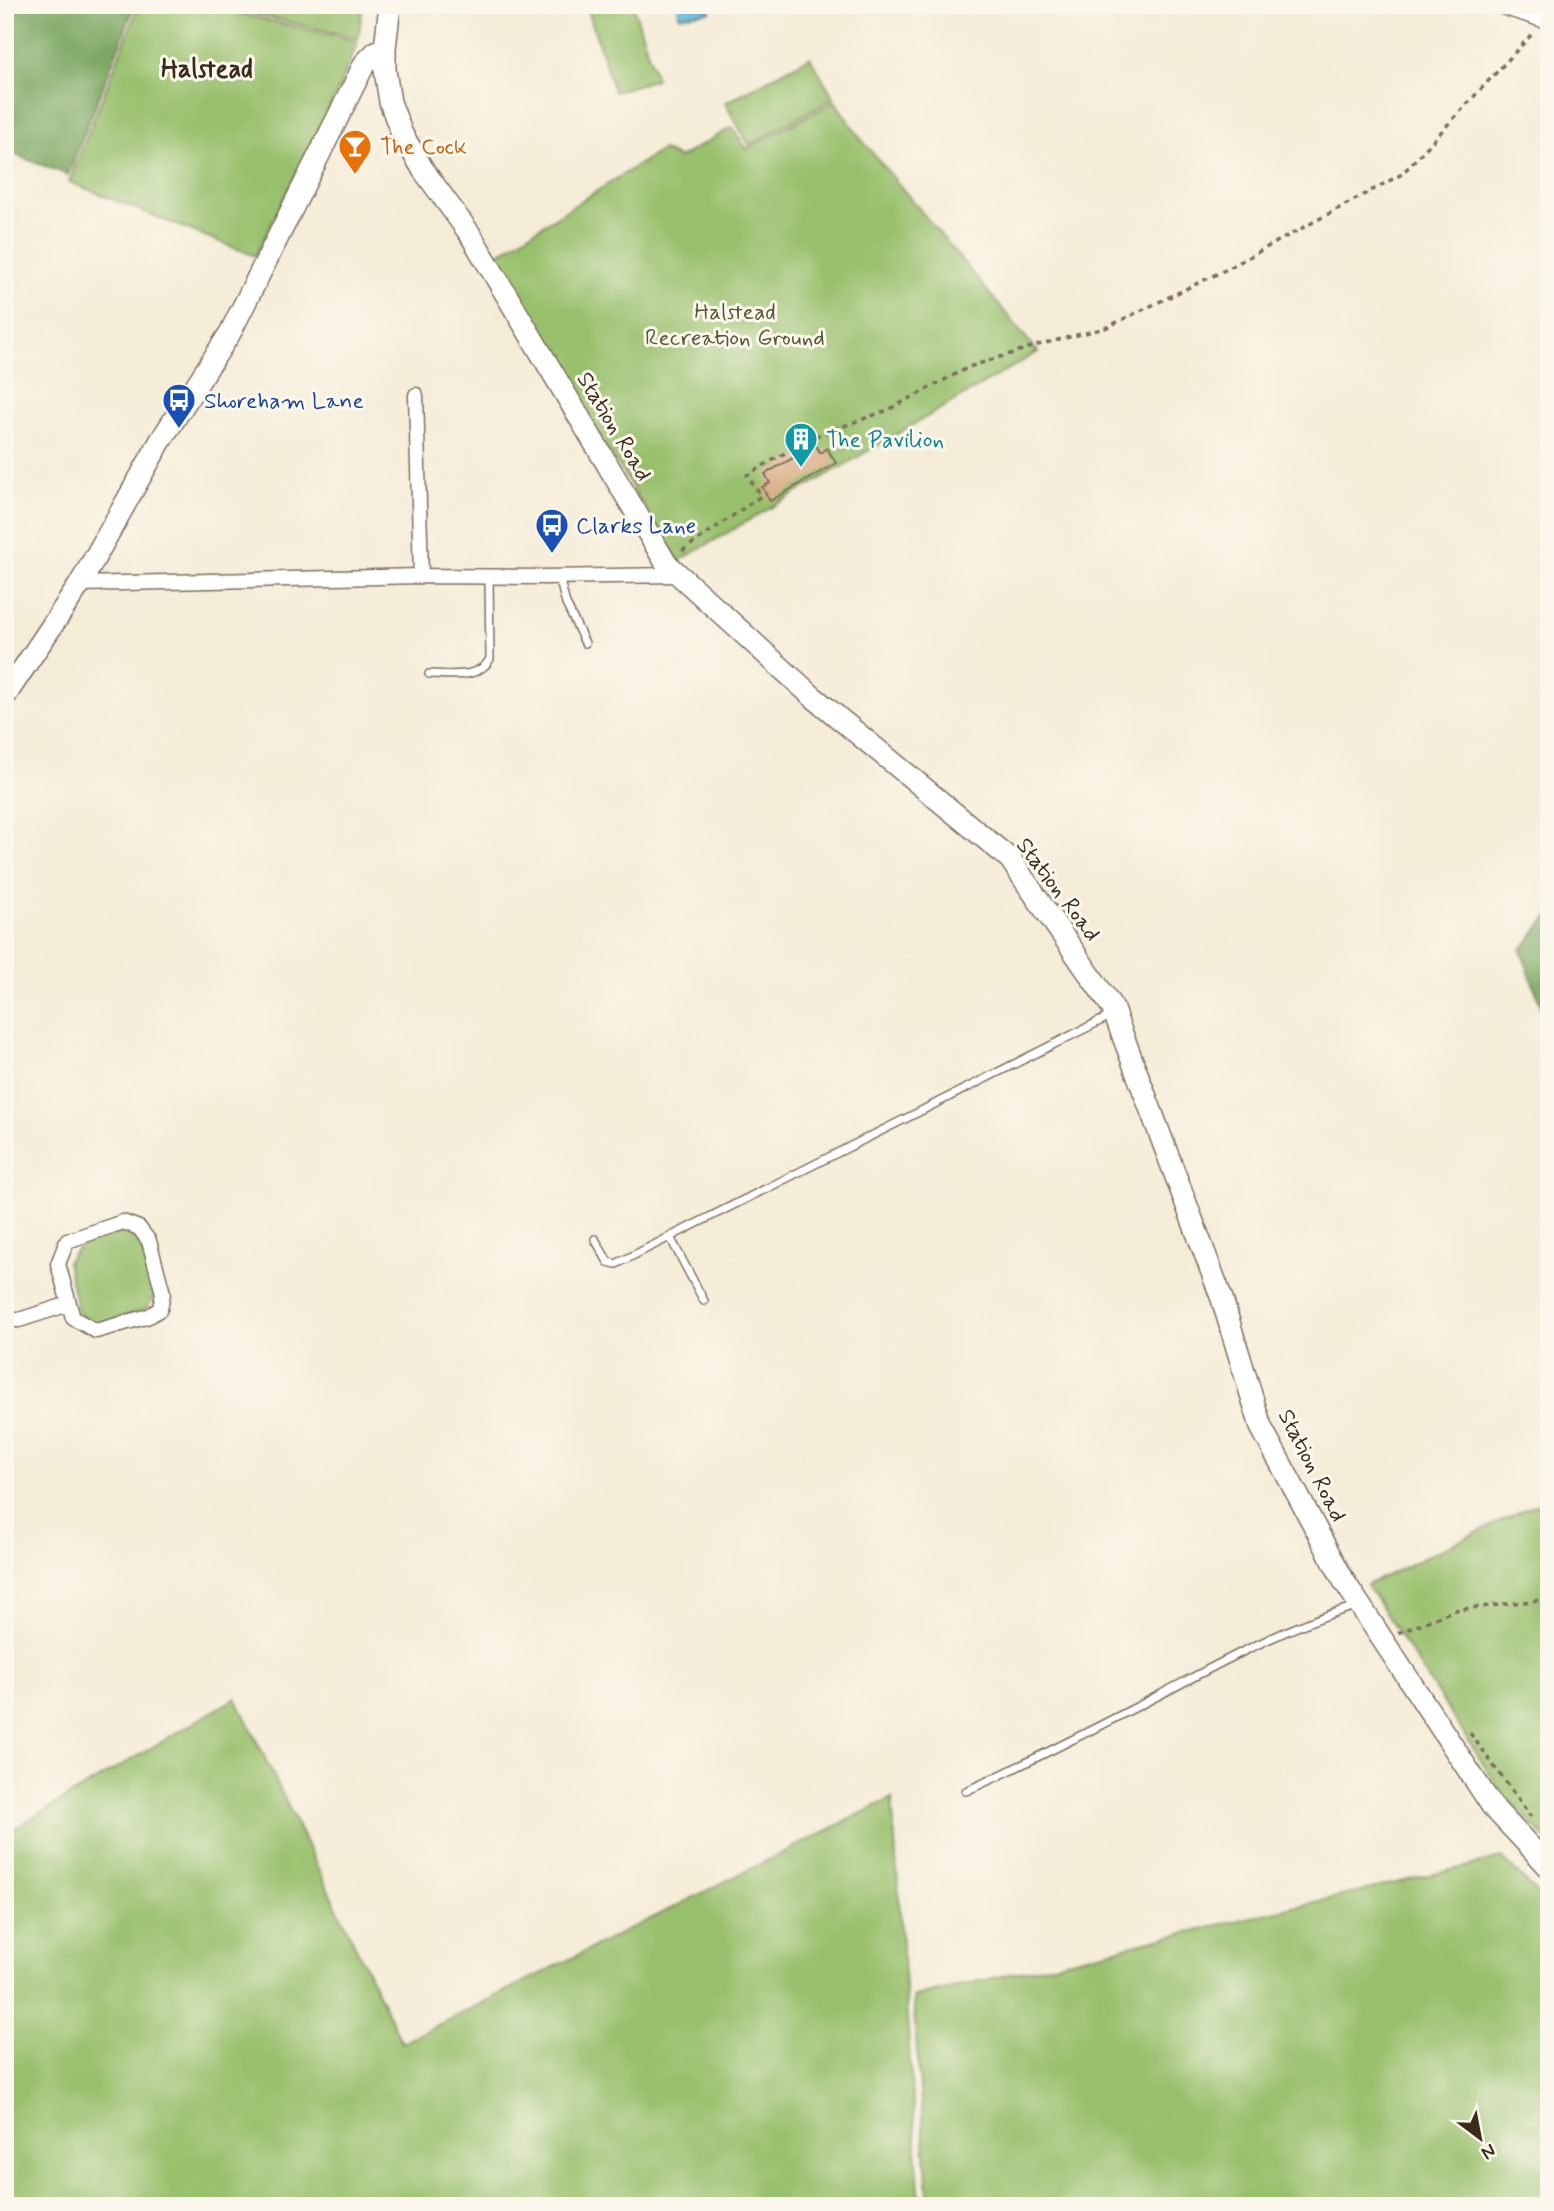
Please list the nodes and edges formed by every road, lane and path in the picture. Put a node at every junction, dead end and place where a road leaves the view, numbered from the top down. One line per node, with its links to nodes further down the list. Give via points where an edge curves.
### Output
1 (390, 5): 4 (street, Station Road)
2 (1496, 5): 3 (street)
3 (1547, 21): 6 (path, via 1402,174 1225,270 1105,328 969,367 888,410 813,437 747,475 761,496)
4 (385, 48): 6 (street, Station Road, via 390,102 402,134 470,234); 10 (street, via 365,63 230,333 161,440)
5 (416, 395): 7 (street)
6 (672, 569): 9 (street); 14 (street, Station Road, via 812,696 1010,859)
7 (421, 576): 8 (street); 10 (street)
8 (489, 576): 9 (street); 12 (lane, via 490,659 486,666 473,674)
9 (558, 577): 11 (lane)
10 (80, 584): 13 (street)
11 (586, 643)
12 (429, 674)
13 (5, 696)
14 (1114, 1014): 15 (lane); 21 (street, Station Road, via 1222,1299 1261,1426)
15 (670, 1237): 16 (lane, via 616,1264 608,1262); 17 (lane)
16 (595, 1239)
17 (705, 1301)
18 (69, 1304): 18 (street, via 74,1318 96,1331 160,1309 163,1293 149,1241 139,1228 123,1222 67,1241 58,1264); 19 (street)
19 (5, 1320)
20 (1549, 1599): 22 (path, via 1455,1610)
21 (1360, 1605): 24 (lane, via 1281,1634); 26 (street, Station Road, via 1492,1806)
22 (1398, 1633)
23 (1469, 1732): 25 (path)
24 (966, 1791)
25 (1533, 1819)
26 (1549, 1867)

